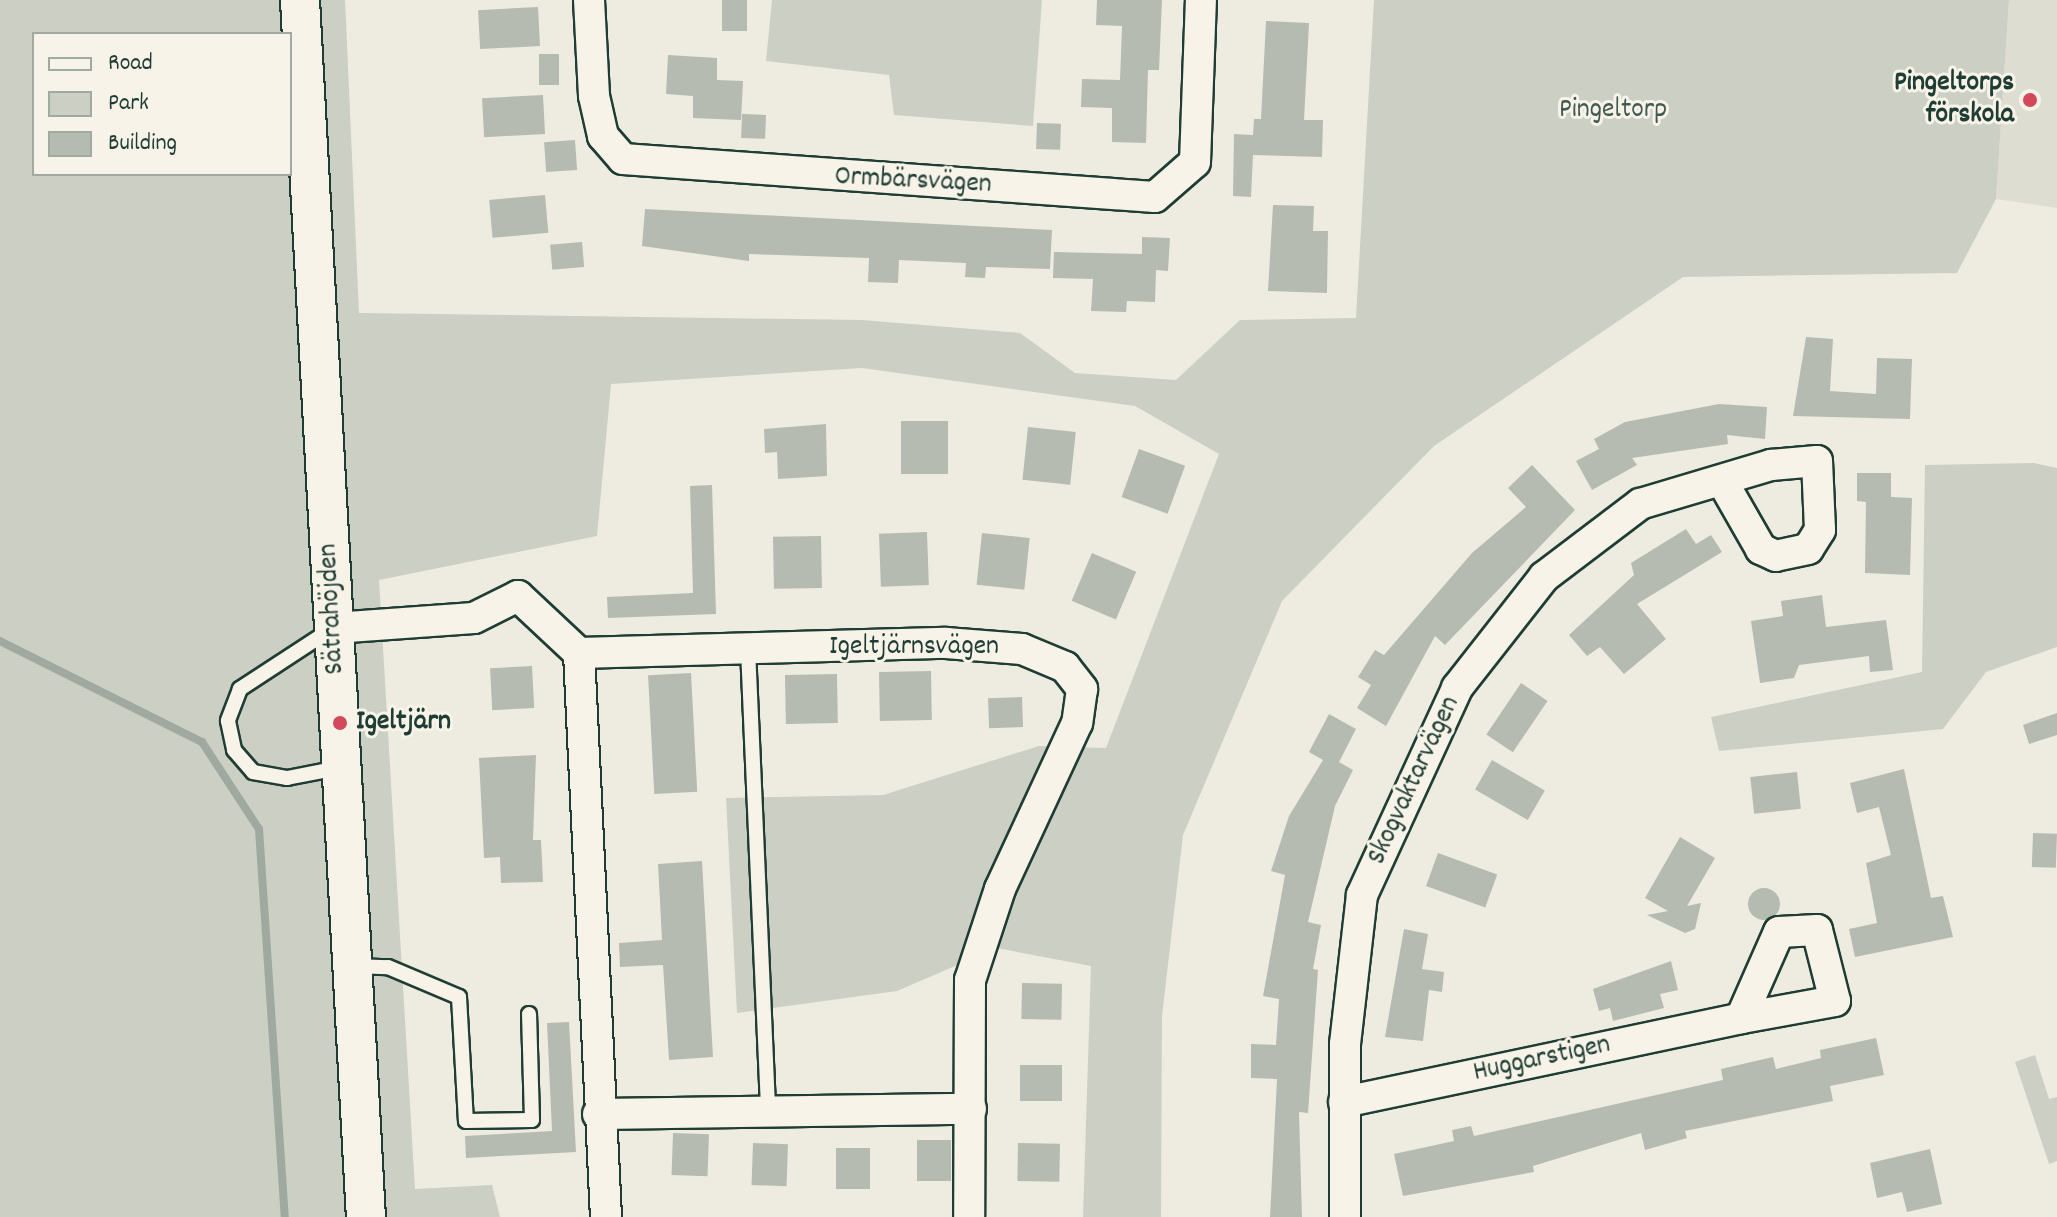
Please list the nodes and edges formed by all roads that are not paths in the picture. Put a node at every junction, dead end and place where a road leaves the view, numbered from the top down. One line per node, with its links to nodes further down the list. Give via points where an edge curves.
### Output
1 (300, 0): 5 (street, Sätrahöjden)
2 (589, 0): 3 (street, Ormbärsvägen, via 594,96 603,136 623,159 1155,197 1195,162)
3 (1201, 0)
4 (1722, 481): 12 (street, Skogvaktarvägen, via 1640,504 1544,577 1457,688 1362,895)
5 (334, 628): 7 (street, via 474,618 518,596); 8 (street, Sätrahöjden); 8 (lane, via 240,689 228,721 234,750 253,772 287,778)
6 (748, 649): 7 (street, Igeltjärnsvägen); 13 (lane); 14 (street, Igeltjärnsvägen, via 946,643 1022,649 1065,667 1082,689 1077,723 1000,889 970,980)
7 (579, 653): 15 (street)
8 (341, 768): 9 (street, Sätrahöjden)
9 (353, 966): 10 (lane, via 388,967 459,997 466,1121 532,1120); 16 (street, Sätrahöjden)
10 (529, 1014)
11 (1741, 1018): 12 (street, Huggarstigen)
12 (1344, 1102): 19 (street, Skogvaktarvägen)
13 (768, 1107): 14 (street); 15 (street)
14 (971, 1109): 18 (street, Igeltjärnsvägen)
15 (598, 1114): 17 (street)
16 (366, 1217)
17 (606, 1217)
18 (969, 1217)
19 (1345, 1217)

